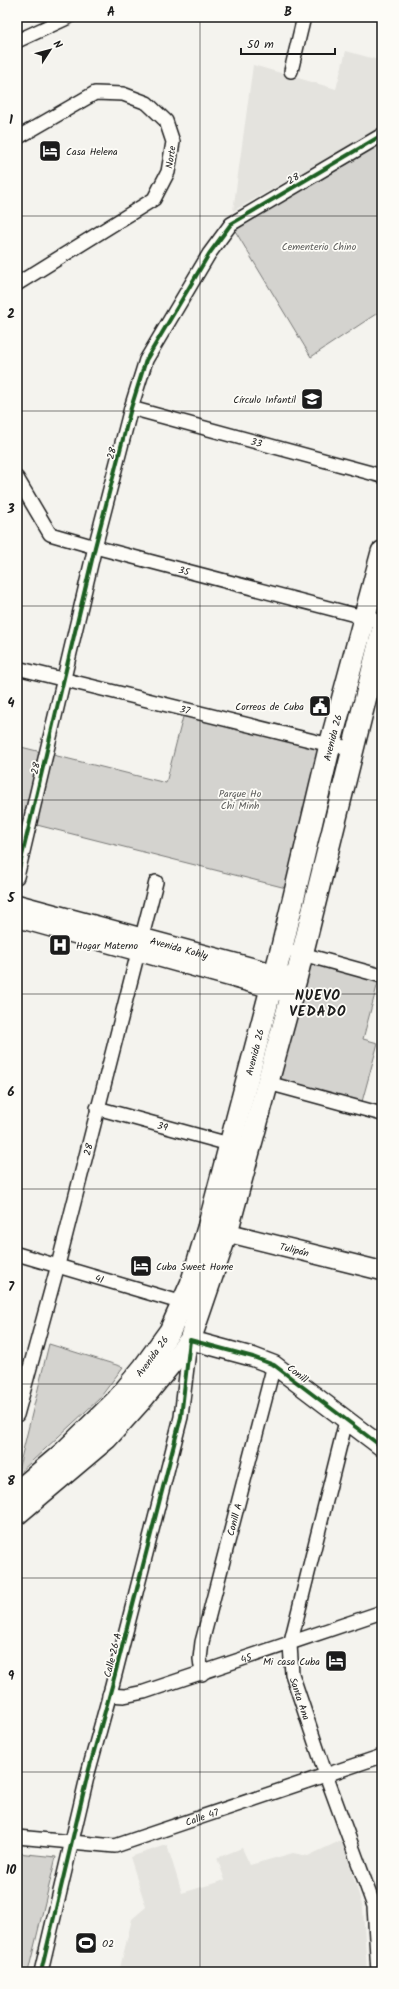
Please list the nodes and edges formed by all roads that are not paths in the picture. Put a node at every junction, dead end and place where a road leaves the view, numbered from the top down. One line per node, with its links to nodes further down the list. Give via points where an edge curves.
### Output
1 (69, 17): 3 (street)
2 (304, 17): 4 (street)
3 (17, 41)
4 (291, 71)
5 (382, 135): 8 (street, 28, via 231,224 146,360)
6 (17, 138): 7 (street, Norte, via 95,93 123,94 148,103 166,121 173,142 168,172 154,199)
7 (17, 284)
8 (131, 408): 9 (street, 33); 11 (street, 28)
9 (382, 476)
10 (17, 478): 11 (street, 35, via 50,534)
11 (95, 547): 13 (street, 35); 16 (street, 28)
12 (382, 552): 13 (main road, Avenida 26)
13 (373, 619): 17 (main road, Avenida 26)
14 (382, 632): 18 (main road, Avenida 26)
15 (17, 668): 16 (street, 37)
16 (65, 680): 17 (street, 37); 19 (street, 28)
17 (330, 745): 18 (street, 37); 24 (main road, Avenida 26)
18 (353, 748): 25 (main road, Avenida 26)
19 (17, 877)
20 (156, 882): 23 (street, 28)
21 (17, 904): 23 (street, Avenida Kohly)
22 (17, 918): 23 (street, Avenida Kohly)
23 (140, 944): 27 (street, Avenida Kohly); 30 (street, 28)
24 (282, 947): 25 (street); 27 (main road, Avenida 26)
25 (303, 954): 26 (street); 28 (main road, Avenida 26)
26 (382, 976)
27 (273, 981): 28 (street, Avenida Kohly); 32 (main road, Avenida 26)
28 (294, 986): 29 (main road, Avenida 26)
29 (268, 1083): 31 (street); 33 (main road, Avenida 26)
30 (97, 1108): 32 (street, 39); 35 (street, 28)
31 (382, 1114)
32 (229, 1144): 33 (main road, Avenida 26)
33 (217, 1230): 36 (street, Tulipán); 37 (main road, Avenida 26); 38 (main road, Avenida 26)
34 (17, 1254): 35 (street, 41)
35 (58, 1264): 37 (street, 41); 40 (street, 28)
36 (382, 1271)
37 (183, 1303): 38 (main road, via 182,1324 184,1333); 43 (main road, Avenida 26, via 170,1331 117,1400 62,1454)
38 (190, 1340): 39 (street, Conill); 44 (main road, Avenida 26, via 107,1438); 48 (street, Calle 26 A, via 181,1417)
39 (274, 1365): 41 (street, Conill); 47 (street, Conill A, via 202,1642)
40 (17, 1415)
41 (346, 1421): 42 (street, Conill); 46 (street, Santa Ana)
42 (382, 1447)
43 (17, 1492)
44 (17, 1514)
45 (382, 1612): 46 (street, 45)
46 (290, 1645): 47 (street, 45); 50 (street, Santa Ana, via 292,1674)
47 (202, 1674): 48 (street, 45, via 144,1692 124,1696)
48 (109, 1695): 52 (street, Calle 26 A)
49 (382, 1756): 50 (street, Calle 47)
50 (326, 1775): 52 (street, Calle 47, via 115,1846); 53 (street, Santa Ana)
51 (17, 1836): 52 (street, Calle 47)
52 (72, 1843): 54 (street, Calle 26 A)
53 (378, 1904): 55 (street, Santa Ana)
54 (41, 1972)
55 (378, 1972)

